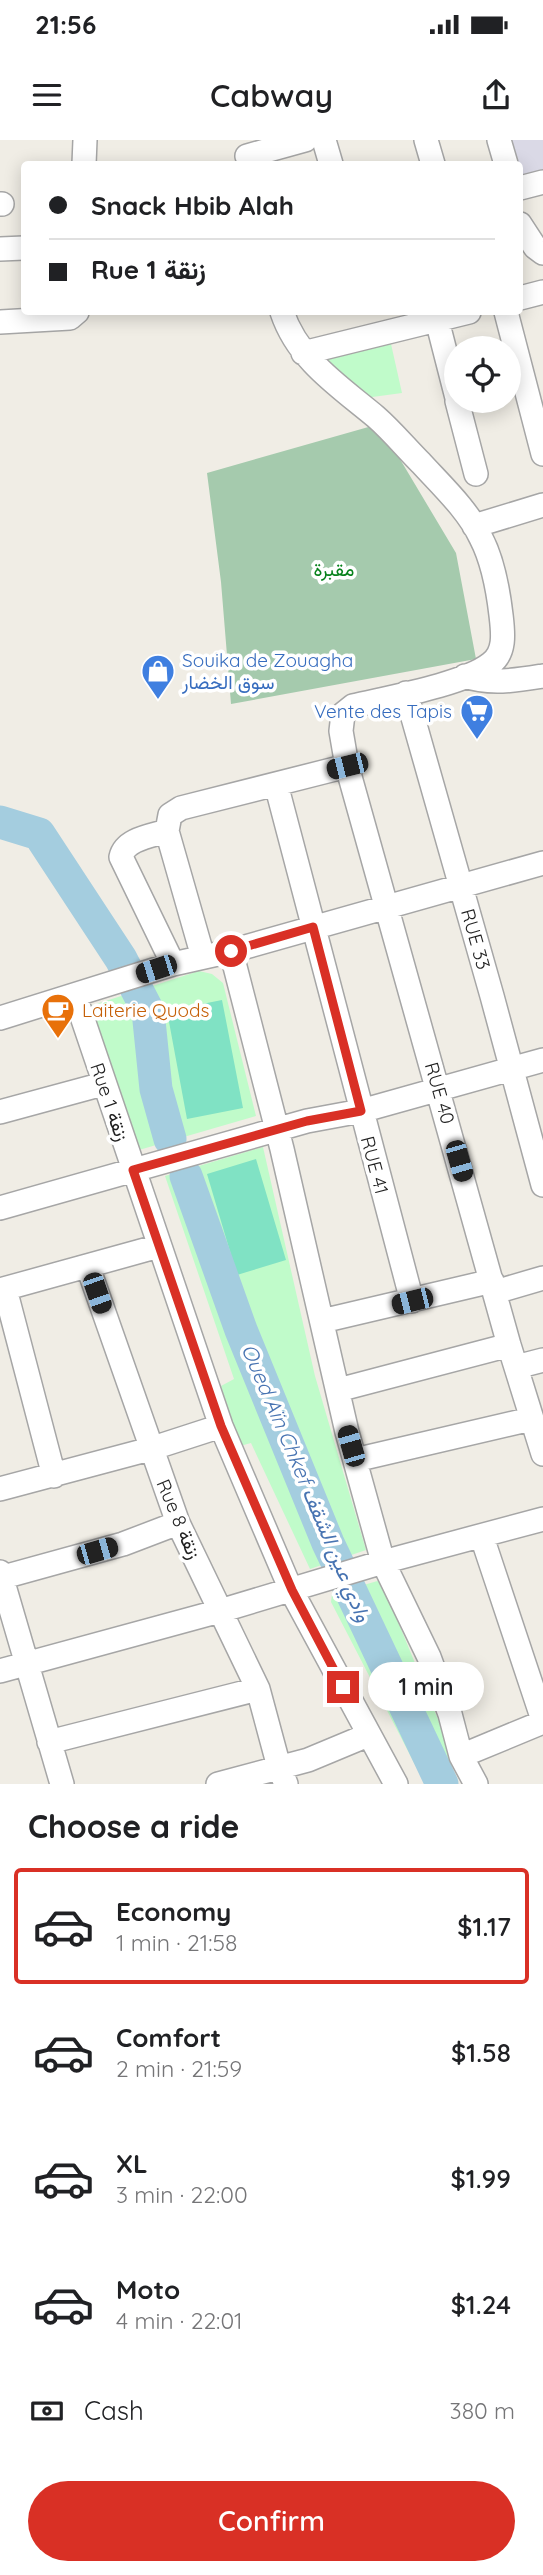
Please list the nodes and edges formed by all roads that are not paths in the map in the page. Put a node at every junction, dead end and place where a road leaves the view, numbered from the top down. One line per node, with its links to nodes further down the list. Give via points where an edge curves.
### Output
1 (85, 140): 7 (street)
2 (305, 140): 6 (street)
3 (324, 140): 8 (street)
4 (426, 140): 9 (street)
5 (499, 140): 10 (street)
6 (247, 153)
7 (84, 161)
8 (330, 161)
9 (432, 161)
10 (502, 161)
11 (543, 182): 12 (street)
12 (523, 187)
13 (523, 230): 16 (street)
14 (21, 248): 15 (street)
15 (0, 249)
16 (543, 253)
17 (543, 292): 18 (street)
18 (523, 297)
19 (74, 315): 24 (street)
20 (283, 315): 25 (street)
21 (446, 315): 23 (street)
22 (507, 315): 28 (street)
23 (425, 318): 25 (street); 26 (street)
24 (0, 321)
25 (303, 353): 31 (street, via 393,433)
26 (444, 366)
27 (461, 413): 29 (street)
28 (543, 454)
29 (477, 474)
30 (543, 505): 31 (street)
31 (474, 526): 32 (street, via 491,566 503,636 492,663)
32 (465, 676): 33 (street, via 496,681); 34 (street)
33 (543, 676)
34 (406, 693): 35 (street, RUE 40, via 353,706 343,714); 39 (street, RUE 33)
35 (347, 766): 36 (street); 40 (street, RUE 40)
36 (276, 785): 37 (street, via 181,808 170,815); 41 (street, RUE 41)
37 (167, 831): 43 (street); 44 (street, via 129,844 121,856)
38 (543, 863): 39 (street)
39 (460, 887): 40 (street); 48 (street, RUE 33)
40 (387, 906): 41 (street); 50 (street, RUE 40)
41 (313, 927): 42 (street); 51 (street, RUE 41)
42 (231, 951): 43 (street); 53 (street)
43 (203, 957): 44 (street)
44 (164, 966): 45 (street)
45 (75, 996): 46 (street); 49 (street, Rue 1 زنقة)
46 (0, 1018)
47 (543, 1060): 48 (street)
48 (512, 1068): 50 (street); 55 (street, RUE 33)
49 (103, 1084): 52 (street); 54 (street, Rue 1 زنقة)
50 (439, 1089): 51 (street); 60 (street, RUE 40)
51 (361, 1111): 53 (street); 62 (street, RUE 41)
52 (0, 1112)
53 (277, 1130): 54 (street); 63 (street)
54 (133, 1170): 56 (street); 57 (street, Rue 1 زنقة)
55 (543, 1185)
56 (0, 1208)
57 (159, 1245): 58 (street); 68 (street, Rue 1 زنقة)
58 (88, 1267): 61 (street); 70 (street, Rue 8 زنقة)
59 (543, 1278): 60 (street)
60 (494, 1286): 62 (street); 64 (street, RUE 40)
61 (2, 1289): 72 (street)
62 (412, 1301): 63 (street)
63 (322, 1321): 66 (street)
64 (513, 1356): 65 (street); 66 (street); 67 (street, RUE 40)
65 (543, 1360)
66 (338, 1390): 71 (street)
67 (531, 1419): 69 (street, RUE 40); 71 (street)
68 (221, 1426): 70 (street); 79 (street, Rue 1 زنقة)
69 (542, 1445)
70 (150, 1449): 72 (street); 75 (street, Rue 8 زنقة)
71 (355, 1460): 77 (street)
72 (54, 1476): 73 (street)
73 (0, 1489)
74 (543, 1520): 76 (street)
75 (178, 1524): 78 (street, via 123,1544); 80 (street, Rue 8 زنقة)
76 (482, 1537): 77 (street); 84 (street)
77 (383, 1562): 79 (street); 87 (street, via 429,1657)
78 (1, 1576): 81 (street)
79 (292, 1590): 80 (street); 85 (street, Rue 1 زنقة)
80 (220, 1611): 81 (street); 83 (street, Rue 8 زنقة)
81 (25, 1664): 82 (street); 86 (street)
82 (0, 1671)
83 (258, 1689): 86 (street); 88 (street, Rue 8 زنقة)
84 (543, 1721): 87 (street)
85 (368, 1735): 88 (street); 91 (street, Rue 1 زنقة)
86 (49, 1742): 89 (street)
87 (461, 1756): 92 (street)
88 (283, 1775): 90 (street)
89 (62, 1784)
90 (218, 1784)
91 (396, 1784)
92 (476, 1784)

